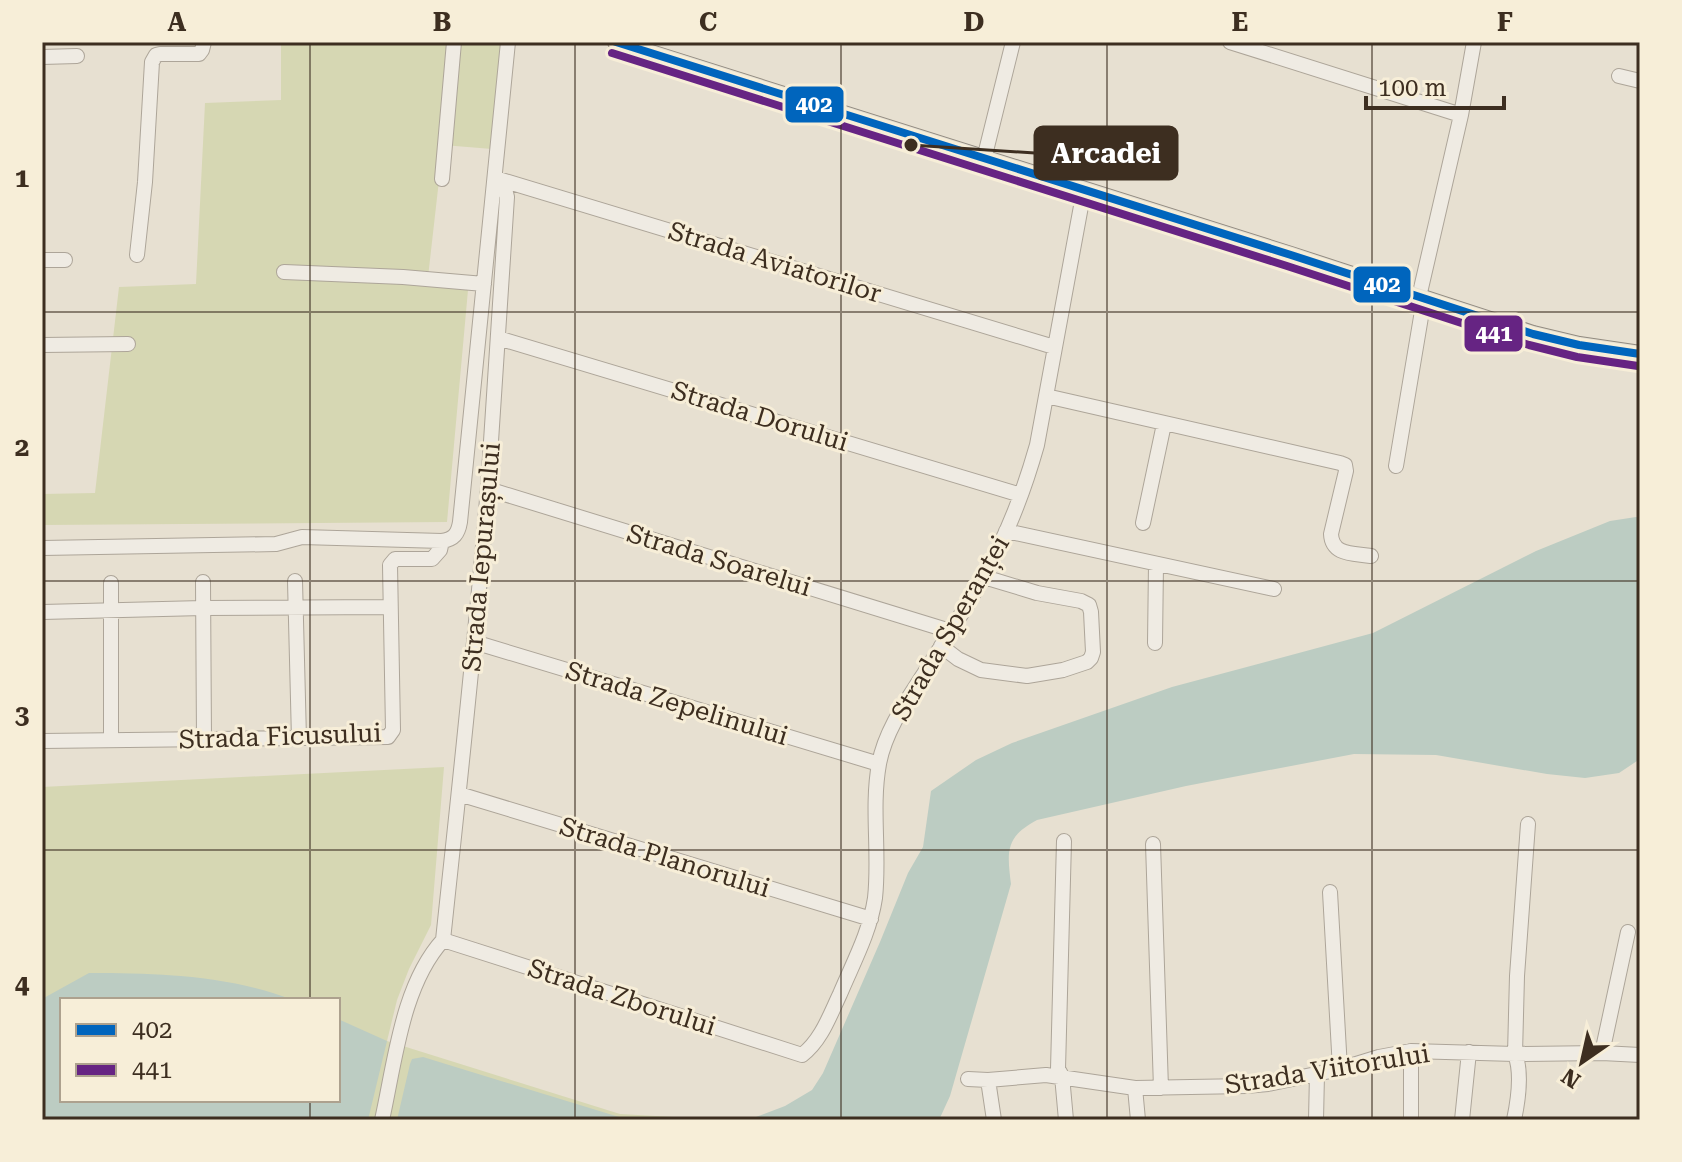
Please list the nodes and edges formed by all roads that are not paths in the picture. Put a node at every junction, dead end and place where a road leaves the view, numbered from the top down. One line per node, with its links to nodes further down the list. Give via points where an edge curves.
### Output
1 (204, 42): 17 (street, via 199,54 160,54 152,62)
2 (454, 42): 15 (street)
3 (508, 42): 14 (street, Strada Iepurașului)
4 (616, 42): 13 (main road)
5 (1013, 42): 13 (street)
6 (1230, 42): 12 (street)
7 (1474, 42): 12 (street)
8 (77, 56): 9 (street)
9 (42, 57)
10 (1619, 76): 11 (street)
11 (1640, 81)
12 (1461, 115): 22 (street)
13 (984, 159): 16 (main road)
14 (495, 178): 21 (street, Strada Iepurașului); 23 (street, Strada Iepurașului, via 507,197); 26 (street, Strada Aviatorilor)
15 (442, 179)
16 (1084, 190): 22 (main road); 26 (street, Strada Speranței)
17 (137, 255)
18 (42, 260): 19 (street)
19 (65, 260)
20 (284, 272): 21 (street)
21 (484, 284): 35 (street, Strada Iepurașului, via 460,522)
22 (1421, 298): 27 (main road, via 1551,339); 30 (street)
23 (498, 338): 31 (street, Strada Iepurașului); 32 (street, Strada Dorului)
24 (128, 344): 25 (street)
25 (42, 345)
26 (1054, 347): 28 (street, Strada Speranței)
27 (1640, 354)
28 (1046, 396): 29 (street); 32 (street, Strada Speranței)
29 (1164, 424): 33 (street); 37 (street, via 1345,465 1331,542 1343,551)
30 (1396, 466)
31 (488, 489): 49 (street, Strada Soarelui); 50 (street, Strada Iepurașului)
32 (1021, 495): 34 (street, Strada Speranței)
33 (1143, 523)
34 (1006, 531): 38 (street); 39 (street, Strada Speranței)
35 (446, 541): 36 (street, via 302,537 276,544); 44 (street, Strada Ficusului, via 432,559 391,562)
36 (42, 548)
37 (1371, 556)
38 (1156, 564): 43 (street); 51 (street)
39 (984, 577): 49 (street, Strada Speranței); 52 (street, via 1086,602 1091,608 1091,658 1027,676 981,670)
40 (295, 581): 46 (street)
41 (203, 582): 45 (street)
42 (111, 583): 47 (street)
43 (1274, 589)
44 (390, 607): 46 (street); 54 (street, Strada Ficusului, via 393,733)
45 (203, 608): 46 (street); 47 (street); 53 (street)
46 (296, 608): 54 (street)
47 (111, 610): 48 (street); 55 (street)
48 (42, 612)
49 (950, 631): 52 (street, Strada Speranței)
50 (474, 642): 57 (street, Strada Zepelinului); 58 (street, Strada Iepurașului)
51 (1155, 643)
52 (941, 646): 57 (street, Strada Speranței, via 909,697)
53 (204, 739): 54 (street, Strada Ficusului); 55 (street, Strada Ficusului)
54 (299, 739)
55 (111, 740): 56 (street, Strada Ficusului)
56 (42, 741)
57 (879, 764): 63 (street, Strada Speranței)
58 (459, 794): 63 (street, Strada Planorului); 65 (street, Strada Iepurașului)
59 (1528, 824): 70 (street)
60 (1064, 841): 75 (street, via 1058,1069)
61 (1153, 844): 79 (street)
62 (1330, 892): 73 (street)
63 (871, 919): 71 (street, Strada Speranței, via 822,1031)
64 (1628, 932): 69 (street)
65 (443, 940): 71 (street, Strada Zborului); 80 (street, via 415,983)
66 (1640, 1039): 72 (street)
67 (1411, 1051): 68 (street, Strada Viitorului); 73 (street, Strada Viitorului); 85 (street)
68 (1469, 1052): 70 (street, Strada Viitorului); 86 (street)
69 (1602, 1053): 70 (street, Strada Viitorului); 72 (street, Strada Viitorului)
70 (1515, 1054): 87 (street)
71 (802, 1055)
72 (1638, 1055)
73 (1340, 1069): 74 (street, Strada Viitorului)
74 (1317, 1074): 79 (street, Strada Viitorului, via 1246,1086); 84 (street)
75 (1062, 1076): 77 (street, Strada Viitorului); 78 (street, Strada Viitorului); 82 (street)
76 (968, 1079): 77 (street, Strada Viitorului)
77 (988, 1080): 81 (street)
78 (1135, 1088): 79 (street, Strada Viitorului); 83 (street)
79 (1161, 1088)
80 (382, 1120)
81 (994, 1120)
82 (1066, 1120)
83 (1138, 1120)
84 (1316, 1120)
85 (1411, 1120)
86 (1462, 1120)
87 (1514, 1120)

